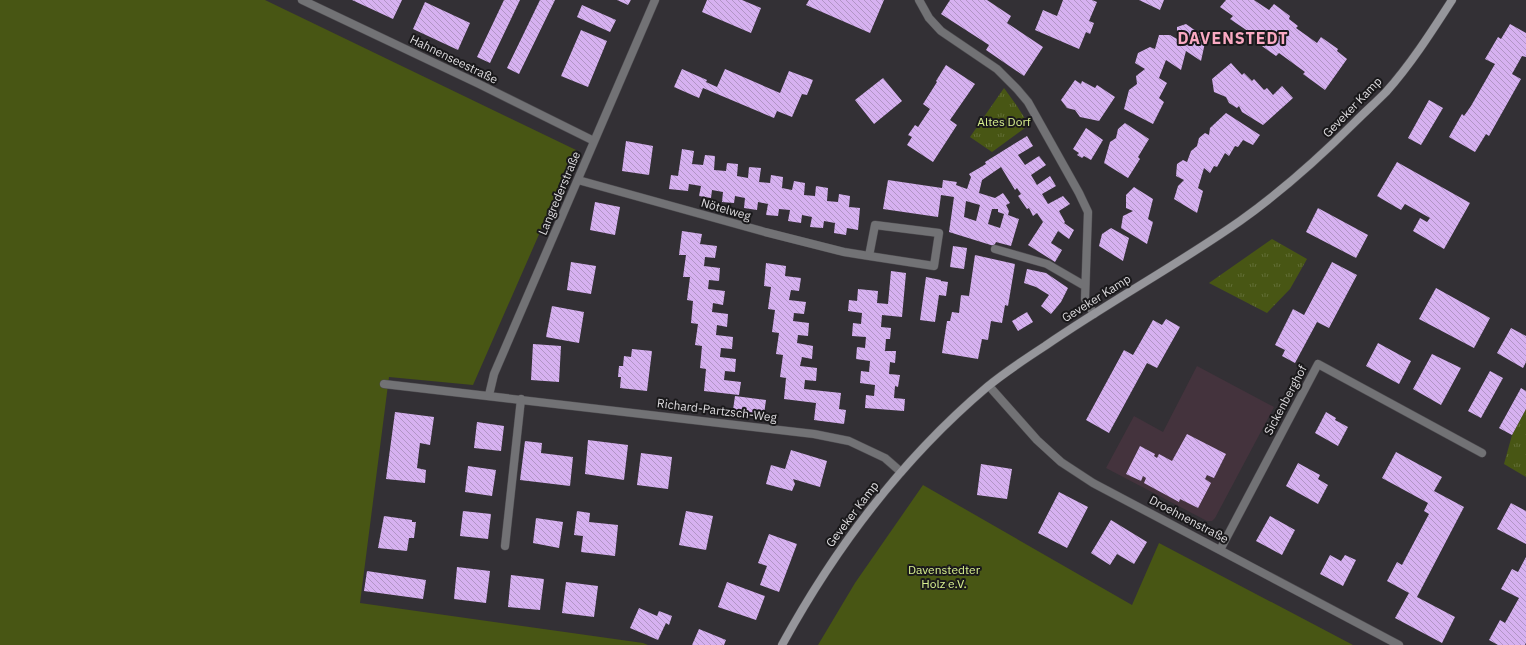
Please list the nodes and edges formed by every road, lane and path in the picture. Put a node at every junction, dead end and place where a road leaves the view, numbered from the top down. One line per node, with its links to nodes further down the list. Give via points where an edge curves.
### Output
1 (302, 0): 5 (street, Hahnenseestraße)
2 (655, 0): 5 (street, Langrederstraße)
3 (919, 0): 9 (street, via 929,18 941,31 997,69 1028,102 1088,212)
4 (1452, 0): 10 (street, Geveker Kamp, via 1386,91 1307,168 1239,222)
5 (594, 141): 6 (street, Langrederstraße)
6 (578, 180): 8 (street, Nötelweg, via 765,232); 13 (street, Langrederstraße, via 494,374)
7 (995, 249): 9 (street, via 1047,264)
8 (869, 256): 8 (street, Nötelweg, via 875,224 939,233 934,266)
9 (1085, 286): 10 (street, via 1085,300)
10 (1094, 314): 12 (street, Geveker Kamp)
11 (384, 384): 13 (street, Richard-Partzsch-Weg)
12 (989, 386): 16 (street, Geveker Kamp, via 931,439); 18 (street, Droehnenstraße, via 1037,440 1061,462 1094,483)
13 (489, 395): 14 (street, Richard-Partzsch-Weg)
14 (521, 399): 16 (street, Richard-Partzsch-Weg, via 814,434 849,441 885,458); 17 (street)
15 (1482, 453): 18 (street, Sickenberghof, via 1318,364)
16 (901, 472): 19 (street, Geveker Kamp, via 831,563 802,607)
17 (505, 546)
18 (1220, 550): 20 (street, Droehnenstraße)
19 (782, 645)
20 (1399, 645)

